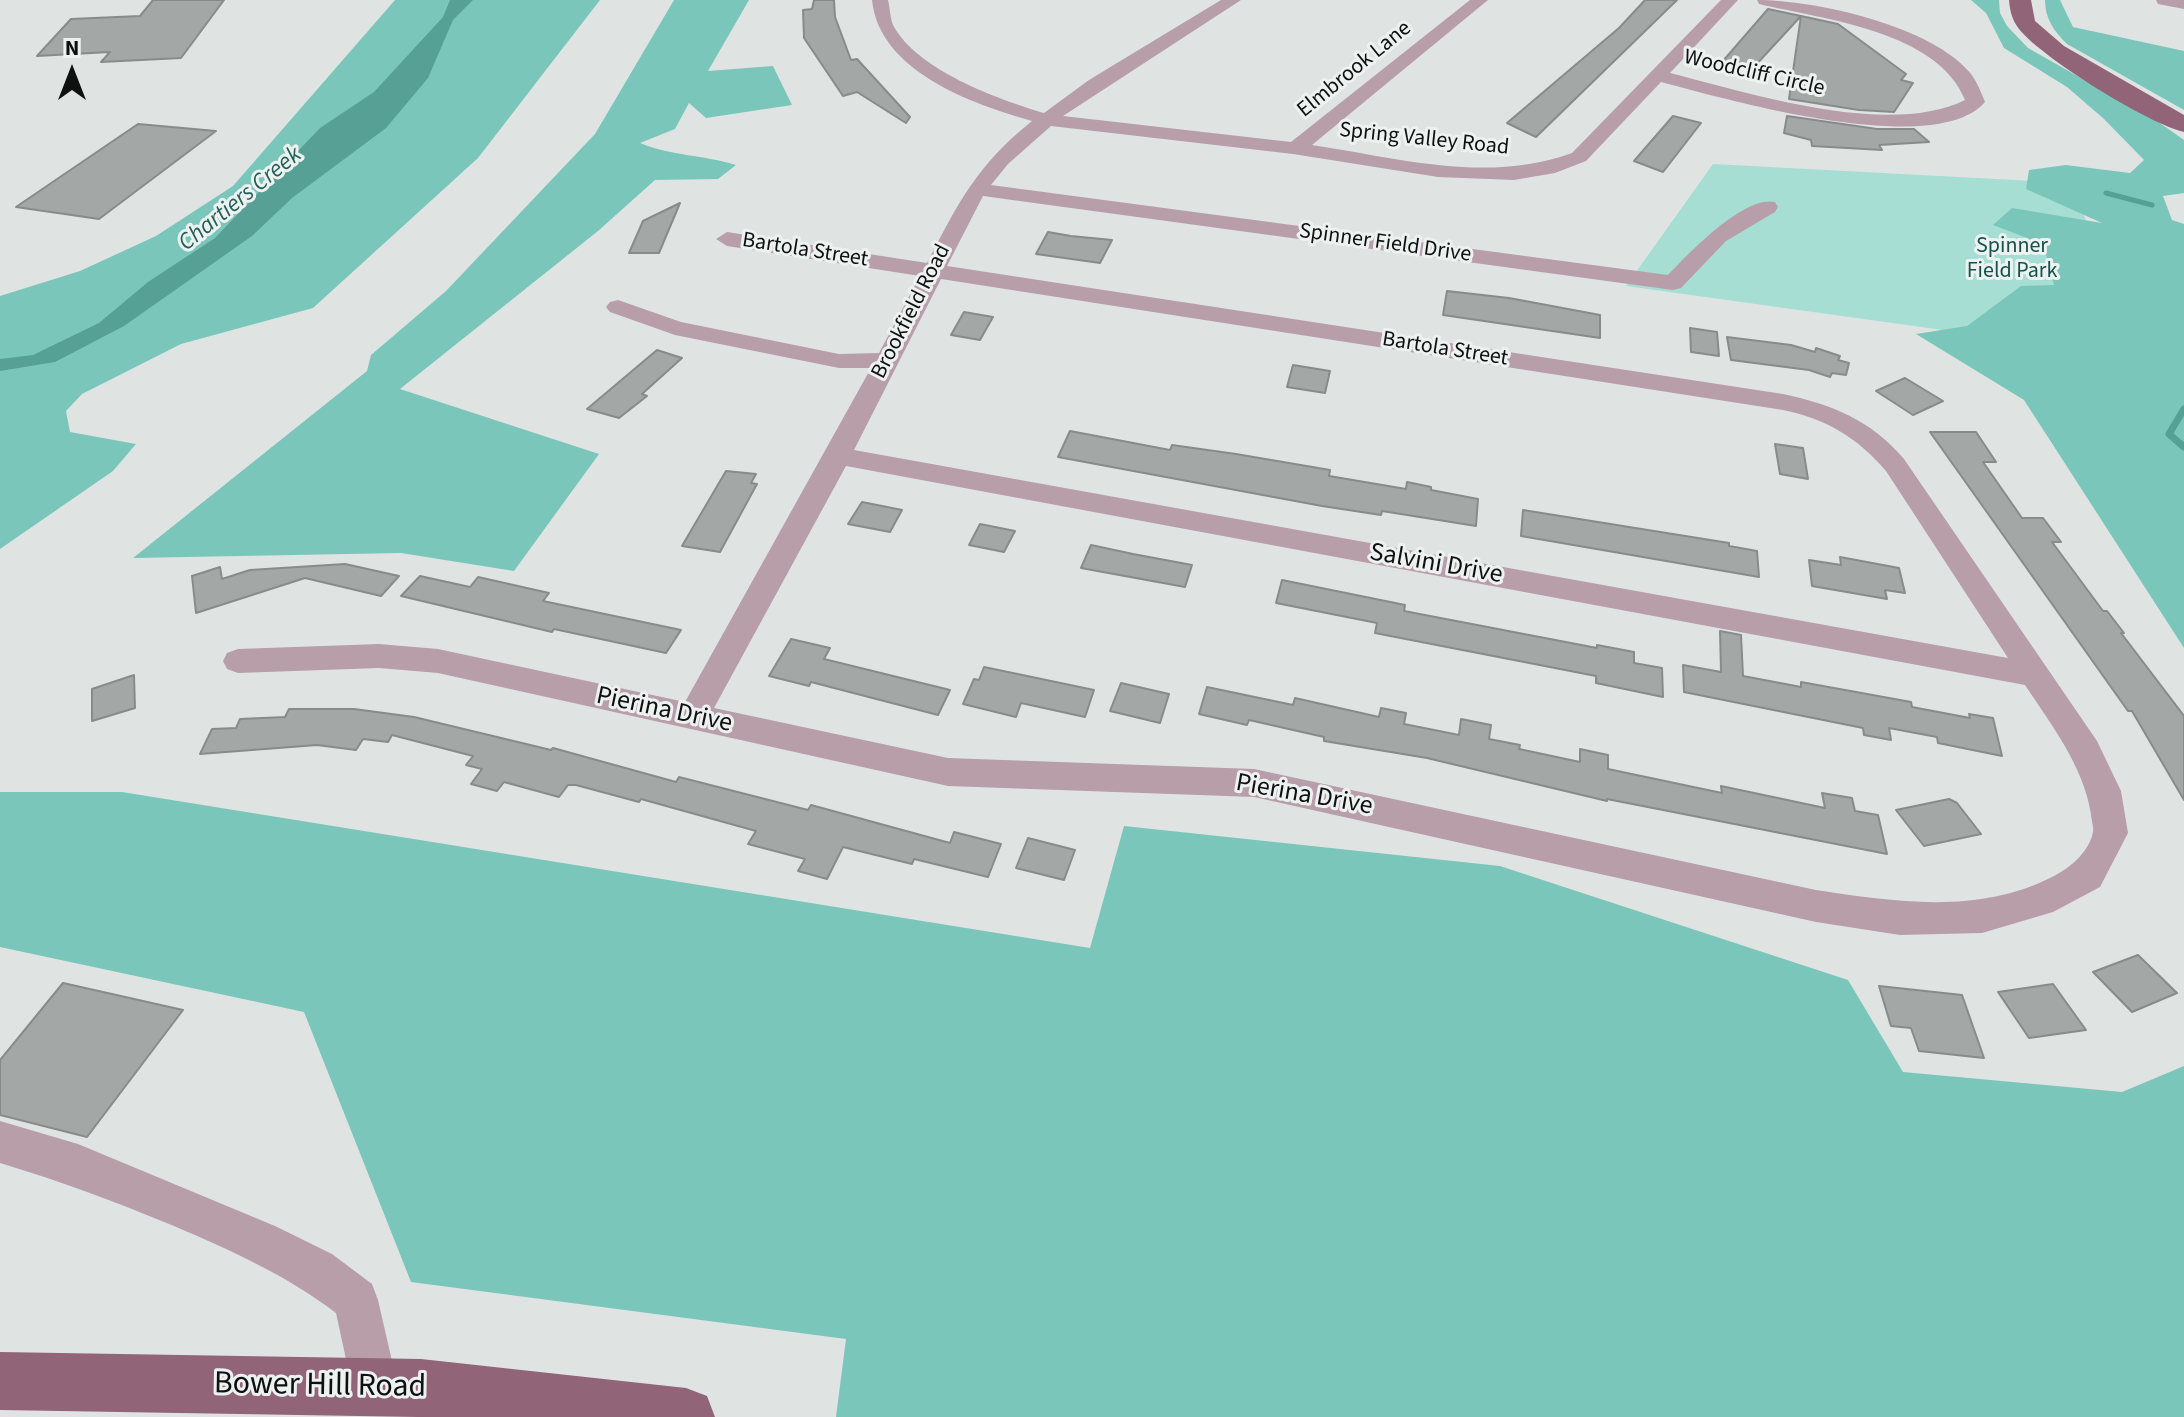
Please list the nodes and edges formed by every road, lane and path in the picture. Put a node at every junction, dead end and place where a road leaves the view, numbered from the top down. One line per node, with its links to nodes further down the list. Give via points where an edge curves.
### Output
1 (880, 0): 10 (street, Spring Valley Road, via 878,12 896,47 949,83)
2 (1233, 0): 10 (street, Brookfield Road)
3 (1480, 0): 12 (street, Elmbrook Lane)
4 (1730, 0): 9 (street, Spring Valley Road)
5 (1765, 0): 9 (street, Woodcliff Circle, via 1868,23 1915,42 1963,76 1975,102 1944,116 1822,116)
6 (2020, 0): 11 (main road, via 2023,21 2039,39)
7 (2164, 0): 8 (street)
8 (2184, 4)
9 (1658, 76): 12 (street, Spring Valley Road, via 1579,157 1540,171 1482,174)
10 (1045, 119): 12 (street, Spring Valley Road); 13 (street, Brookfield Road, via 994,164)
11 (2184, 125)
12 (1296, 148)
13 (976, 189): 14 (street, Spinner Field Drive, via 1673,283 1718,236); 16 (street, Brookfield Road)
14 (1767, 207)
15 (727, 239): 16 (street, Bartola Street)
16 (933, 271): 18 (street, Brookfield Road); 21 (street, Bartola Street, via 1818,409 1851,422 1878,443)
17 (618, 307): 18 (street, via 675,328 839,361)
18 (888, 360): 19 (street, Brookfield Road)
19 (838, 456): 21 (street, Salvini Drive); 22 (street, Brookfield Road)
20 (238, 661): 22 (street, Pierina Drive, via 379,656 438,661)
21 (2034, 675): 22 (street, Pierina Drive, via 2085,750 2104,791 2111,833 2087,876 2040,901 1982,917 1900,919 1816,906 1254,783 948,772)
22 (693, 717)
23 (0, 1142): 25 (street, via 78,1165 316,1270 356,1300)
24 (0, 1381): 25 (main road, Bower Hill Road)
25 (375, 1387): 26 (main road, Bower Hill Road)
26 (686, 1417)

